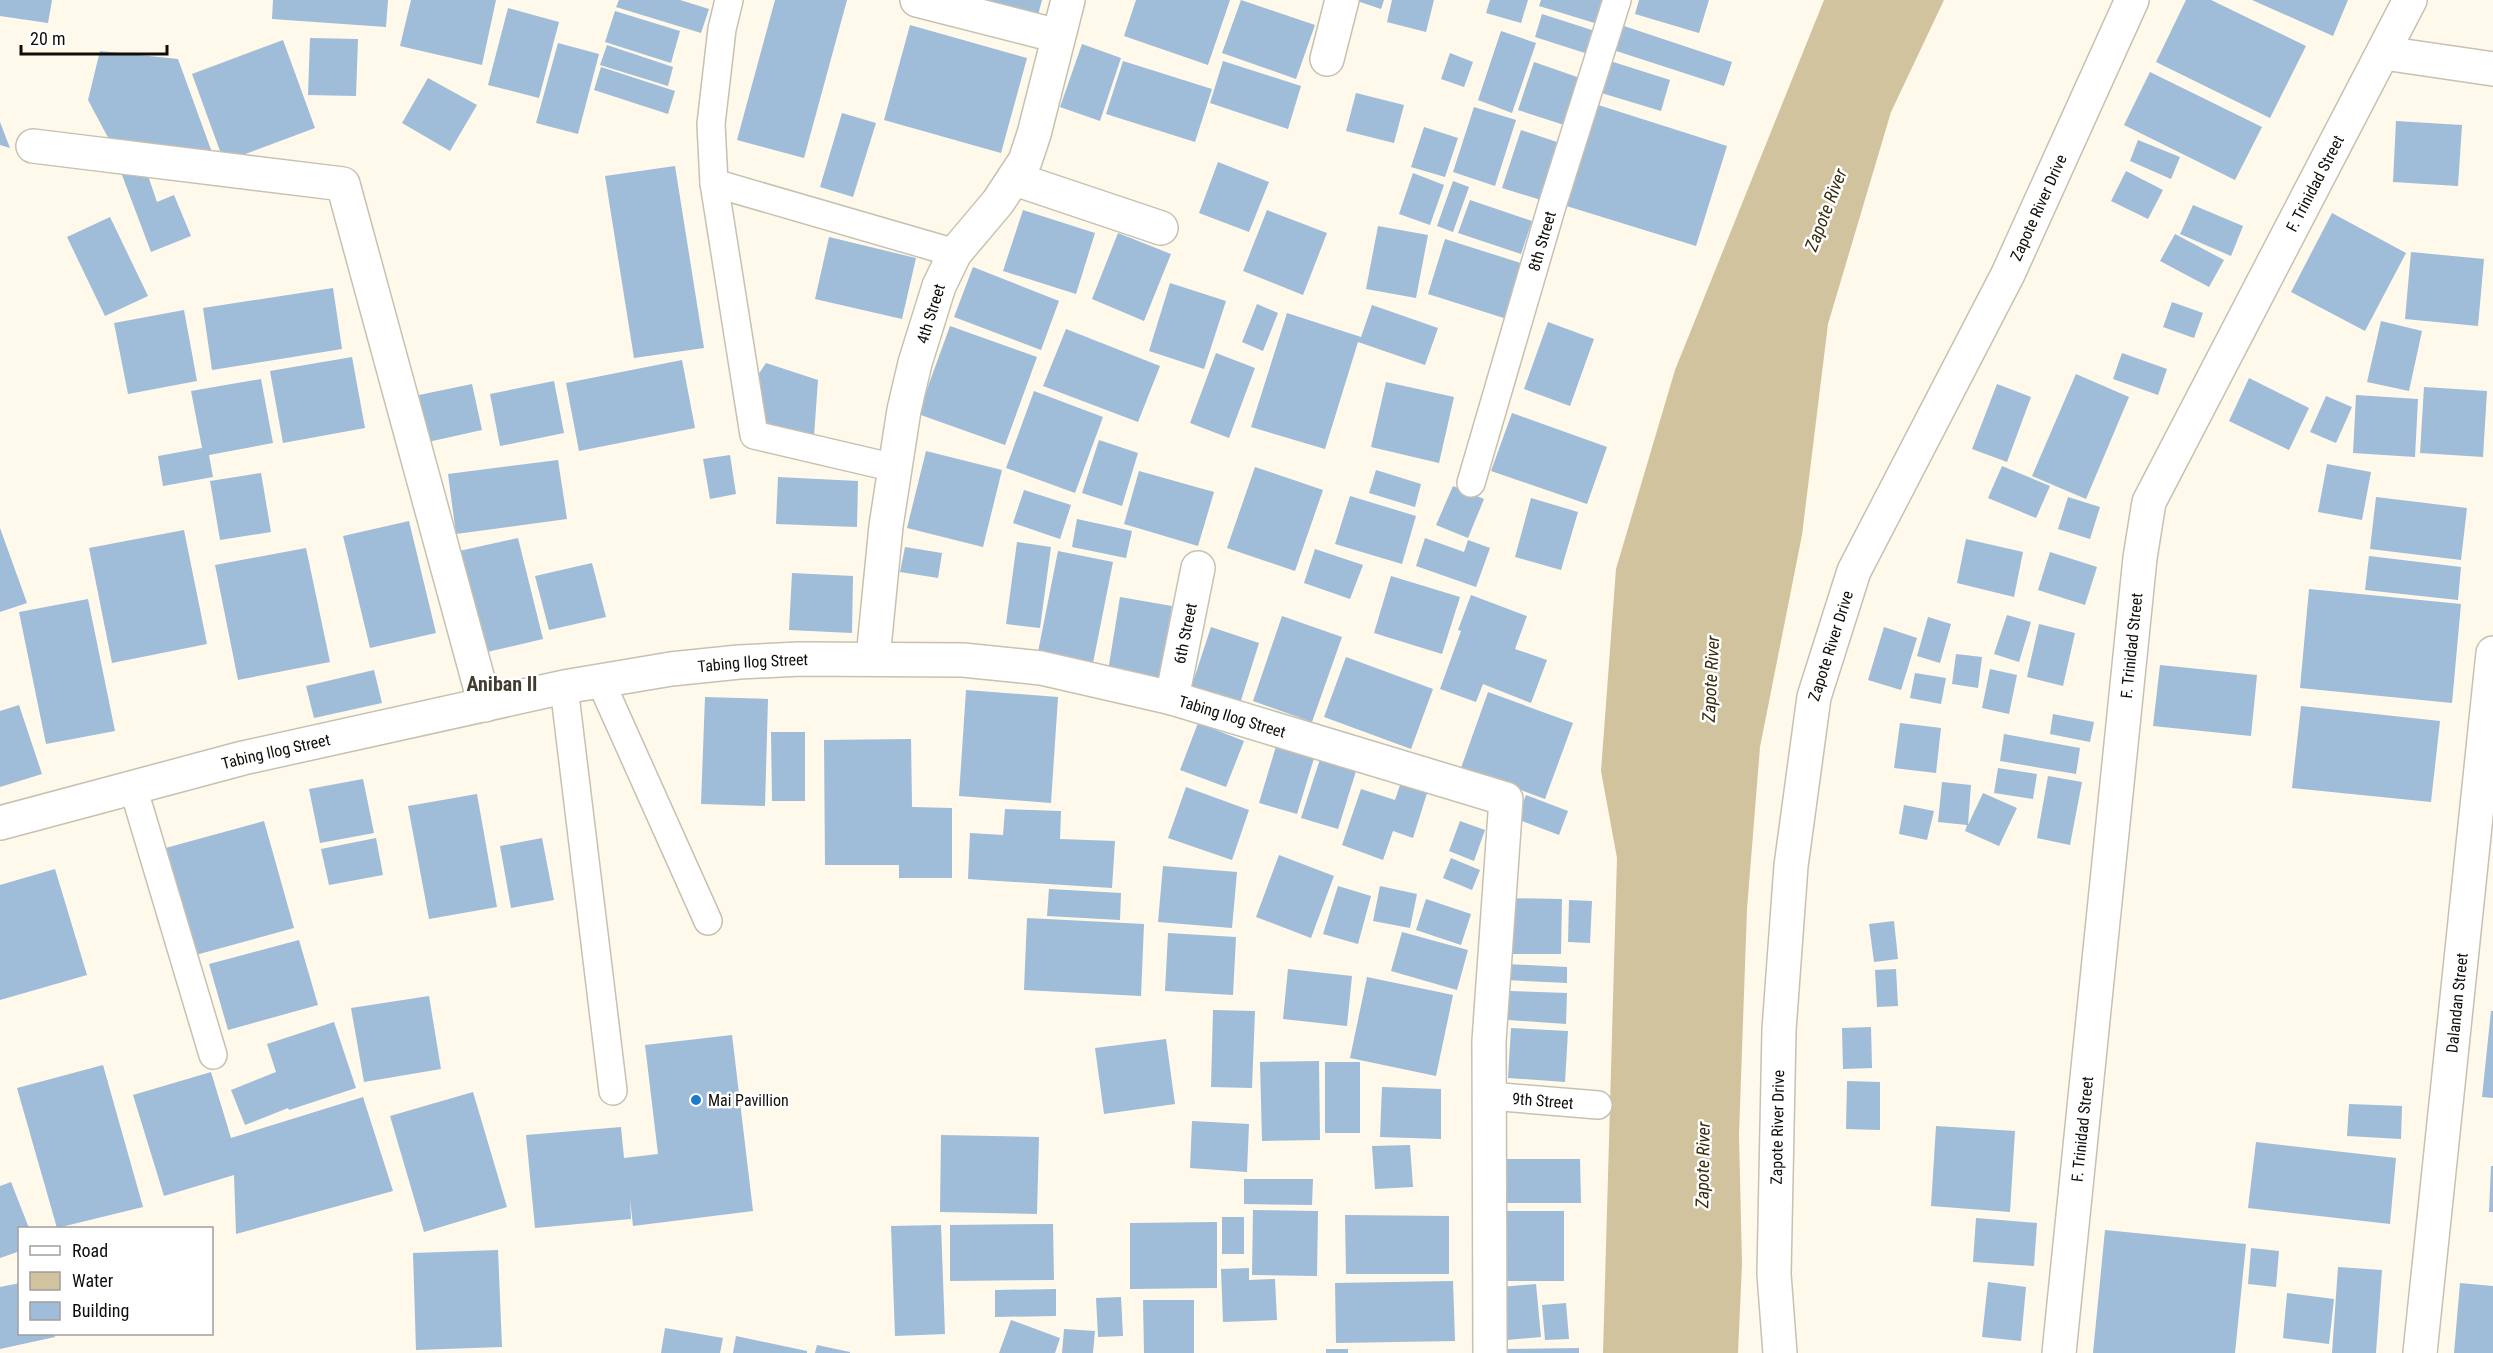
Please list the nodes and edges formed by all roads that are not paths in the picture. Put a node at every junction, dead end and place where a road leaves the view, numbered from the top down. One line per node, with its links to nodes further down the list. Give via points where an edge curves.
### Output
1 (729, 0): 14 (lane, via 711,124)
2 (917, 0): 8 (street)
3 (1068, 0): 8 (street, 4th Street)
4 (1342, 0): 10 (street)
5 (1617, 0): 18 (lane, 8th Street)
6 (2132, 0): 34 (street, Zapote River Drive, via 2008,274 1854,571 1814,697 1791,866 1779,1030 1774,1274)
7 (2410, 0): 9 (street, F. Trinidad Street)
8 (1058, 36): 13 (street, 4th Street, via 1034,134)
9 (2384, 52): 11 (street); 35 (street, F. Trinidad Street, via 2149,502 2140,558)
10 (1327, 59)
11 (2493, 69)
12 (33, 146): 25 (street, via 343,184)
13 (1015, 179): 15 (street); 16 (street, 4th Street)
14 (714, 183): 16 (lane); 17 (lane, via 754,435)
15 (1161, 228)
16 (955, 253): 17 (street, 4th Street, via 939,286 915,363)
17 (895, 468): 21 (street, 4th Street, via 877,592)
18 (1471, 483)
19 (1198, 568): 24 (street, 6th Street)
20 (2493, 653): 36 (street, Dalandan Street)
21 (873, 658): 22 (street, Tabing Ilog Street, via 739,662); 24 (street, Tabing Ilog Street, via 963,660 1041,668)
22 (600, 680): 23 (street, Tabing Ilog Street); 28 (lane)
23 (564, 687): 25 (street, Tabing Ilog Street); 30 (lane)
24 (1172, 698): 31 (street, Tabing Ilog Street, via 1506,799 1489,1041)
25 (485, 705): 26 (street, Tabing Ilog Street, via 243,758)
26 (133, 787): 27 (street, Tabing Ilog Street); 29 (lane)
27 (0, 823)
28 (708, 921)
29 (213, 1055)
30 (613, 1091)
31 (1489, 1096): 32 (lane, 9th Street); 33 (street)
32 (1598, 1105)
33 (1490, 1353)
34 (1780, 1353)
35 (2059, 1353)
36 (2420, 1353)

